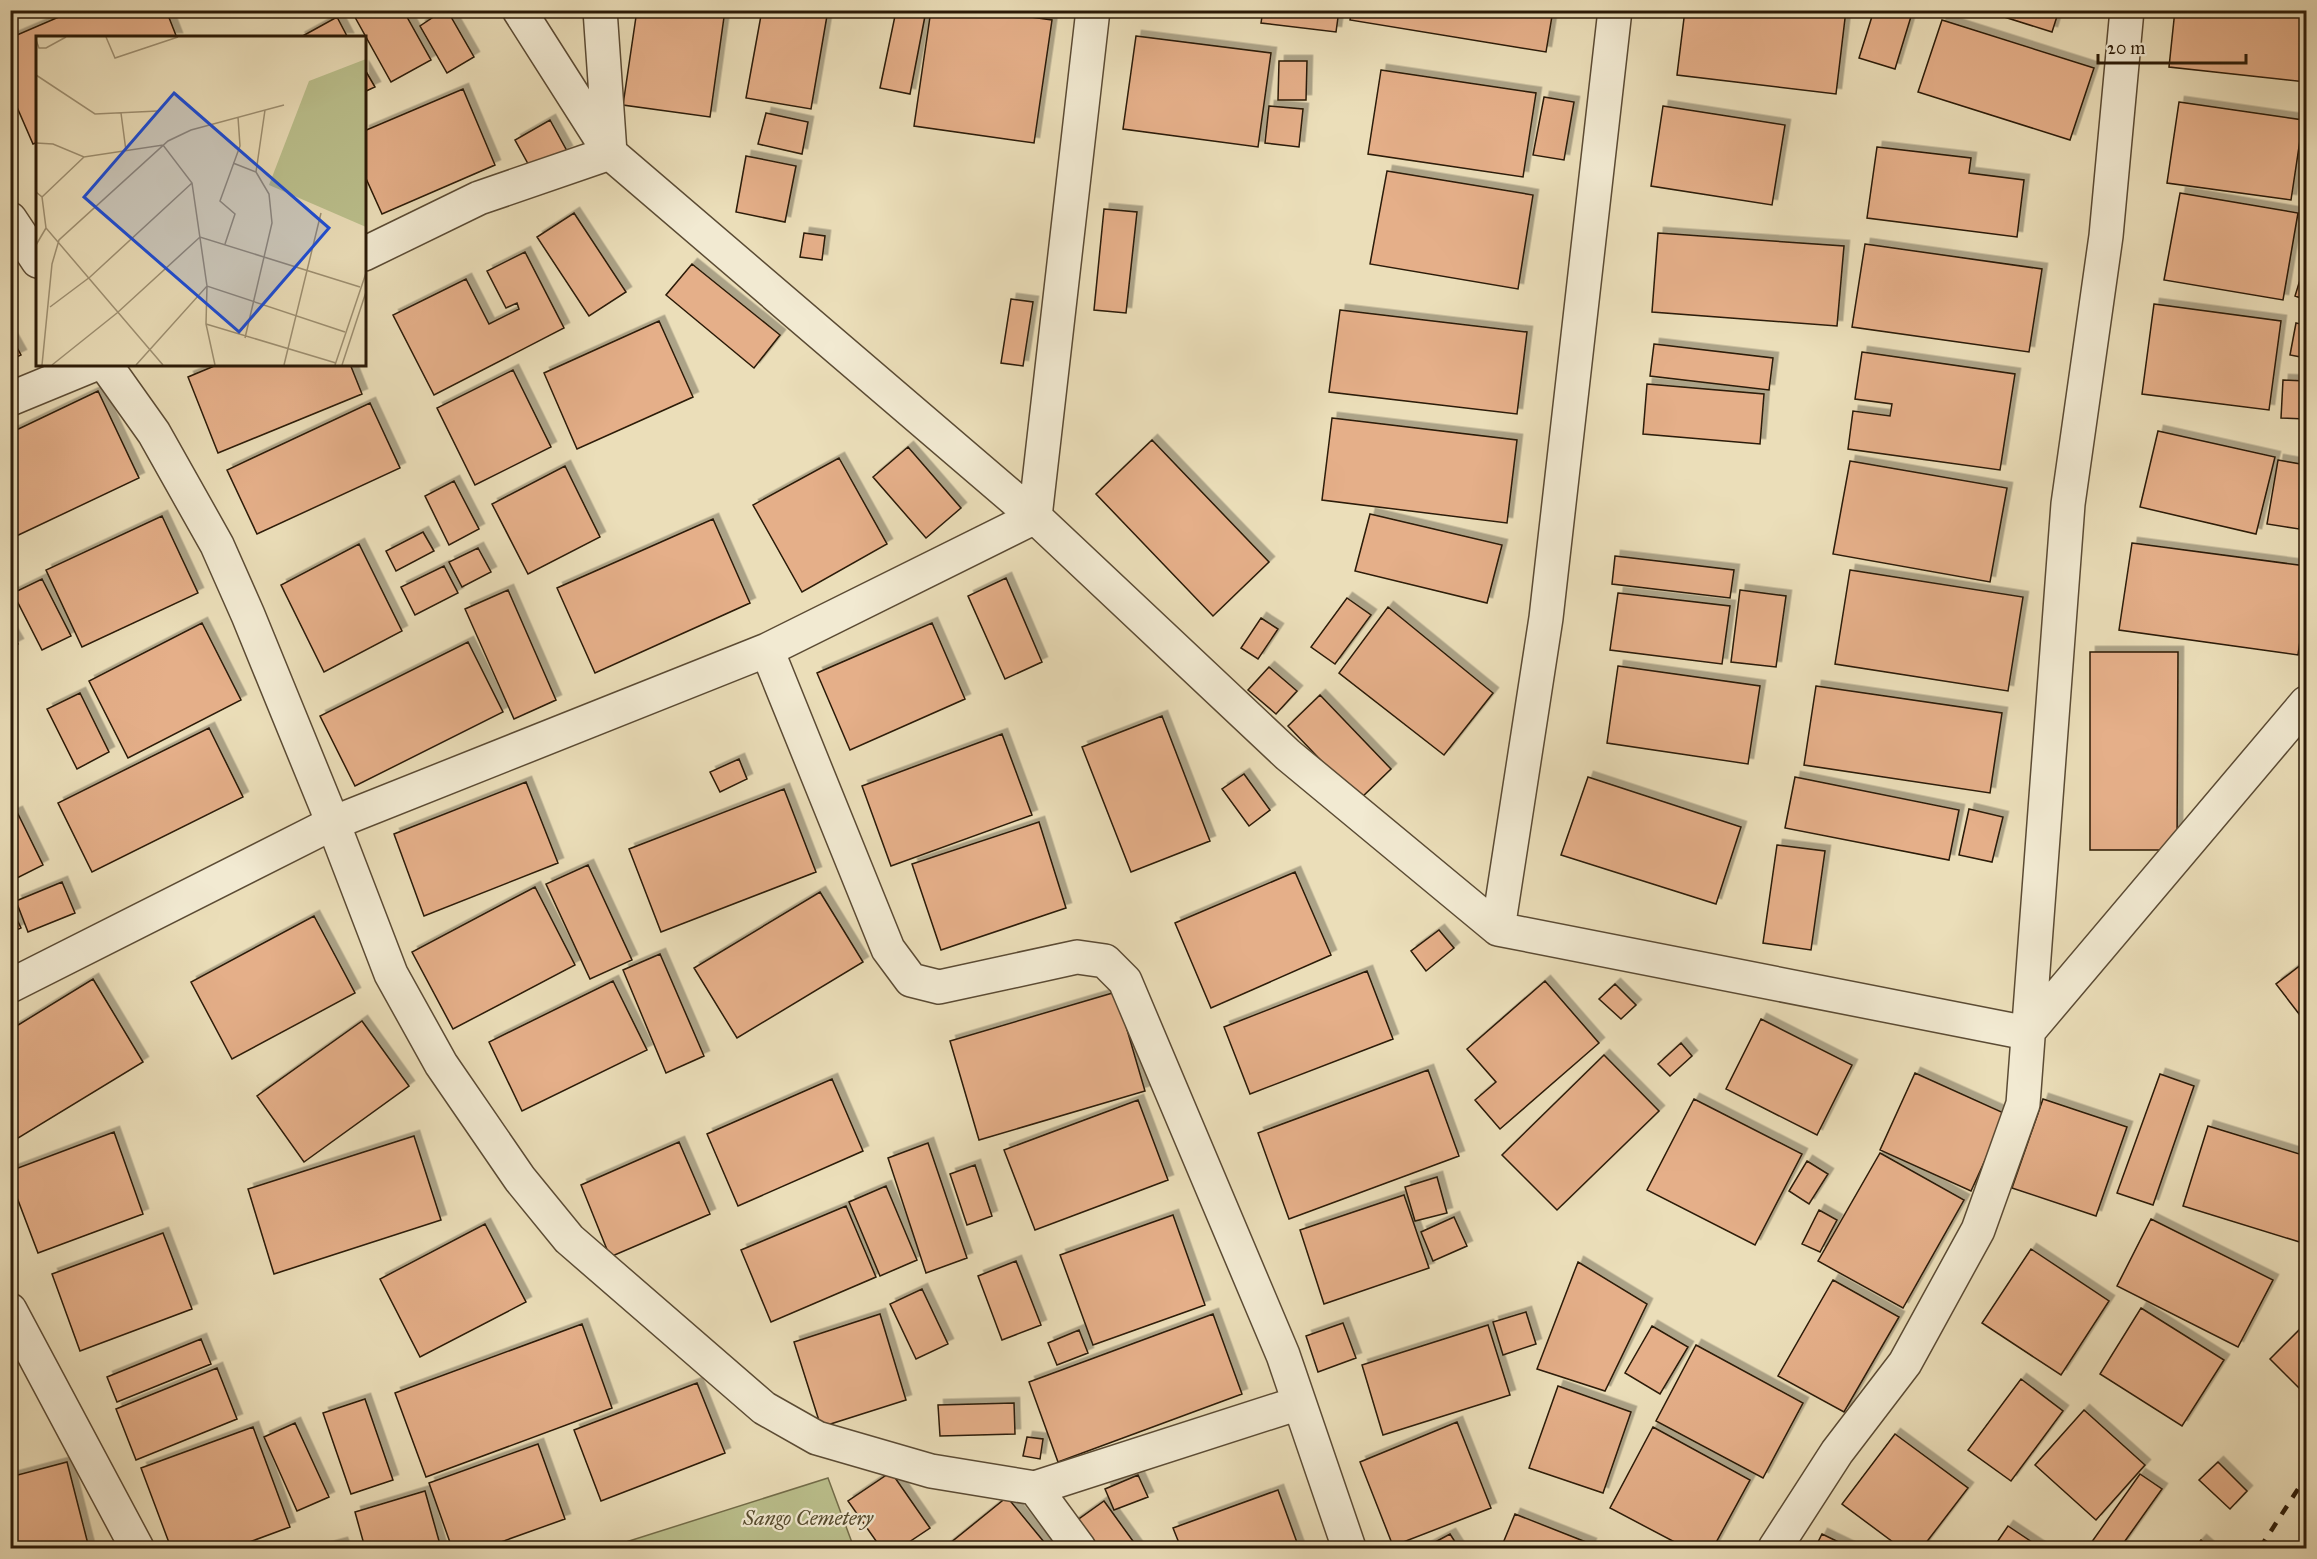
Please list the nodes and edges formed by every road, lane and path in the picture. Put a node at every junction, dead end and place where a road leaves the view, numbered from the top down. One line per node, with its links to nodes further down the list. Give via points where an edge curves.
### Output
1 (519, 10): 6 (street)
2 (600, 10): 6 (street)
3 (1093, 10): 13 (street)
4 (1615, 10): 17 (street, via 1546,618)
5 (2127, 10): 19 (street, via 2106,236 2068,504)
6 (610, 153): 8 (street, via 479,198); 13 (street)
7 (10, 219): 9 (street)
8 (366, 253)
9 (36, 258)
10 (90, 366): 12 (street)
11 (106, 366): 16 (street, via 154,434 217,545)
12 (10, 399)
13 (1035, 518): 14 (street); 17 (street, via 1288,755)
14 (767, 650): 16 (street); 21 (street, via 888,949 911,980 939,987 1077,957 1105,961 1125,981 1283,1354)
15 (2306, 705): 19 (street)
16 (333, 824): 18 (street); 22 (street, via 391,974 441,1064 520,1179 569,1239 764,1408 817,1438 931,1471)
17 (1498, 929): 19 (street)
18 (10, 986)
19 (2028, 1034): 26 (street, via 2023,1104 1978,1230 1905,1363 1837,1452)
20 (10, 1310): 23 (street)
21 (1299, 1403): 22 (street); 25 (street)
22 (1035, 1488): 24 (street)
23 (137, 1548)
24 (1079, 1548)
25 (1349, 1548)
26 (1775, 1548)

